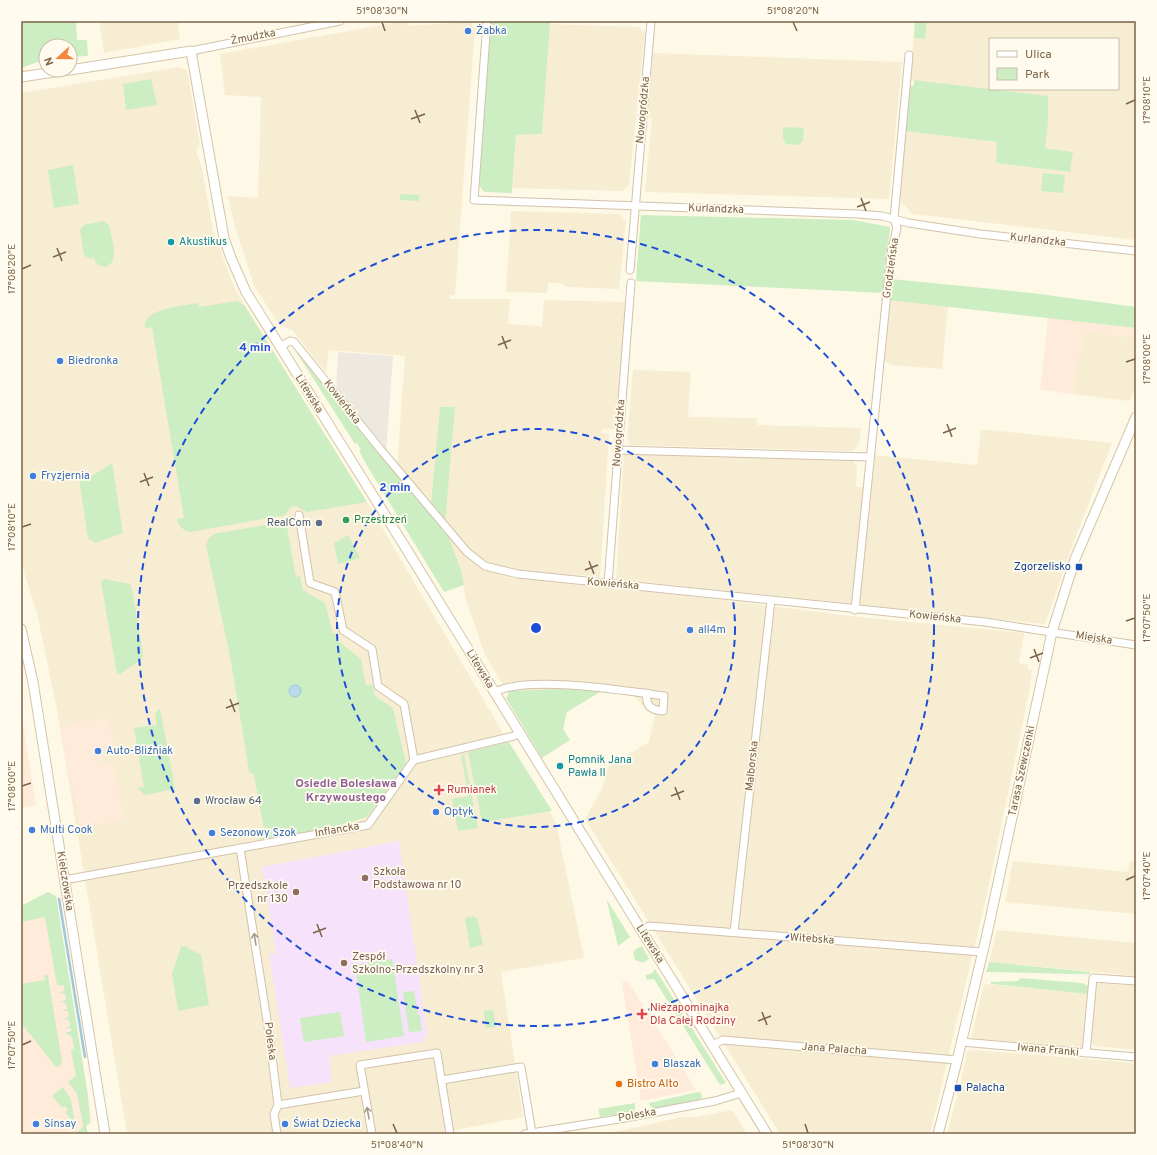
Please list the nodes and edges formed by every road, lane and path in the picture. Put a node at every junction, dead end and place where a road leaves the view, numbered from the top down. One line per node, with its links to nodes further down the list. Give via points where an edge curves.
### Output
1 (340, 21): 4 (street, Żmudzka)
2 (487, 21): 9 (street, Kurlandzka, via 474,200)
3 (651, 21): 9 (street, Nowogródzka)
4 (190, 51): 6 (street, Żmudzka); 14 (street, Litewska, via 224,238 237,275)
5 (910, 55): 10 (street, Grodzieńska)
6 (78, 69)
7 (38, 75): 8 (street, Żmudzka)
8 (21, 77)
9 (635, 206): 10 (street, Kurlandzka, via 858,214); 12 (street, Nowogródzka)
10 (894, 219): 11 (street, Kurlandzka, via 909,224 980,234); 17 (street, Grodzieńska, via 897,228 891,253)
11 (1136, 251)
12 (630, 270)
13 (631, 283): 16 (street, Nowogródzka)
14 (280, 347): 19 (street, Kowieńska, via 290,341 294,342 381,450 478,562 518,574); 25 (street, Litewska)
15 (1136, 417): 23 (street, Tarasa Szewczenki, via 1073,565)
16 (618, 450): 17 (street); 19 (street, Nowogródzka)
17 (870, 457): 21 (street, Grodzieńska)
18 (299, 515): 28 (street, via 310,583 335,592 343,630 372,649 378,686 404,704)
19 (608, 584): 20 (street, Kowieńska)
20 (771, 600): 21 (street, Kowieńska); 32 (street, Malborska)
21 (855, 610): 23 (street, Kowieńska, via 985,622)
22 (21, 629): 30 (street, Kiełczowska, via 30,666)
23 (1052, 632): 24 (street, Miejska); 33 (street, Tarasa Szewczenki)
24 (1136, 645)
25 (494, 693): 26 (street, Litewska, via 504,687 561,685); 27 (street, Litewska)
26 (647, 693)
27 (519, 733): 28 (street); 31 (street, Litewska)
28 (414, 760): 29 (street, Inflancka, via 368,825)
29 (240, 848): 30 (street, Inflancka); 43 (street, Poleska, one-way to 29)
30 (64, 880): 45 (street, Kiełczowska)
31 (642, 931): 32 (street, Witebska, via 649,926); 36 (street, Litewska)
32 (734, 932): 33 (street, Witebska)
33 (982, 952): 35 (street, Tarasa Szewczenki)
34 (1136, 981): 37 (street, via 1093,978)
35 (961, 1042): 37 (street, Iwana Franki); 39 (street, Tarasa Szewczenki)
36 (712, 1045): 39 (street, Jana Palacha, via 723,1040); 42 (street, Litewska)
37 (1086, 1053): 38 (street, Iwana Franki)
38 (1136, 1057)
39 (957, 1060): 50 (street, Tarasa Szewczenki)
40 (442, 1080): 41 (street, via 437,1053 360,1065); 44 (street, Poleska, via 521,1067); 48 (street)
41 (364, 1091): 43 (street); 47 (street, one-way to 41)
42 (741, 1093): 44 (street, Poleska, via 715,1101 625,1118); 49 (street, Litewska)
43 (278, 1106): 46 (street, Poleska, via 274,1114)
44 (528, 1133)
45 (105, 1134)
46 (277, 1134)
47 (372, 1134)
48 (450, 1134)
49 (767, 1134)
50 (938, 1134)

